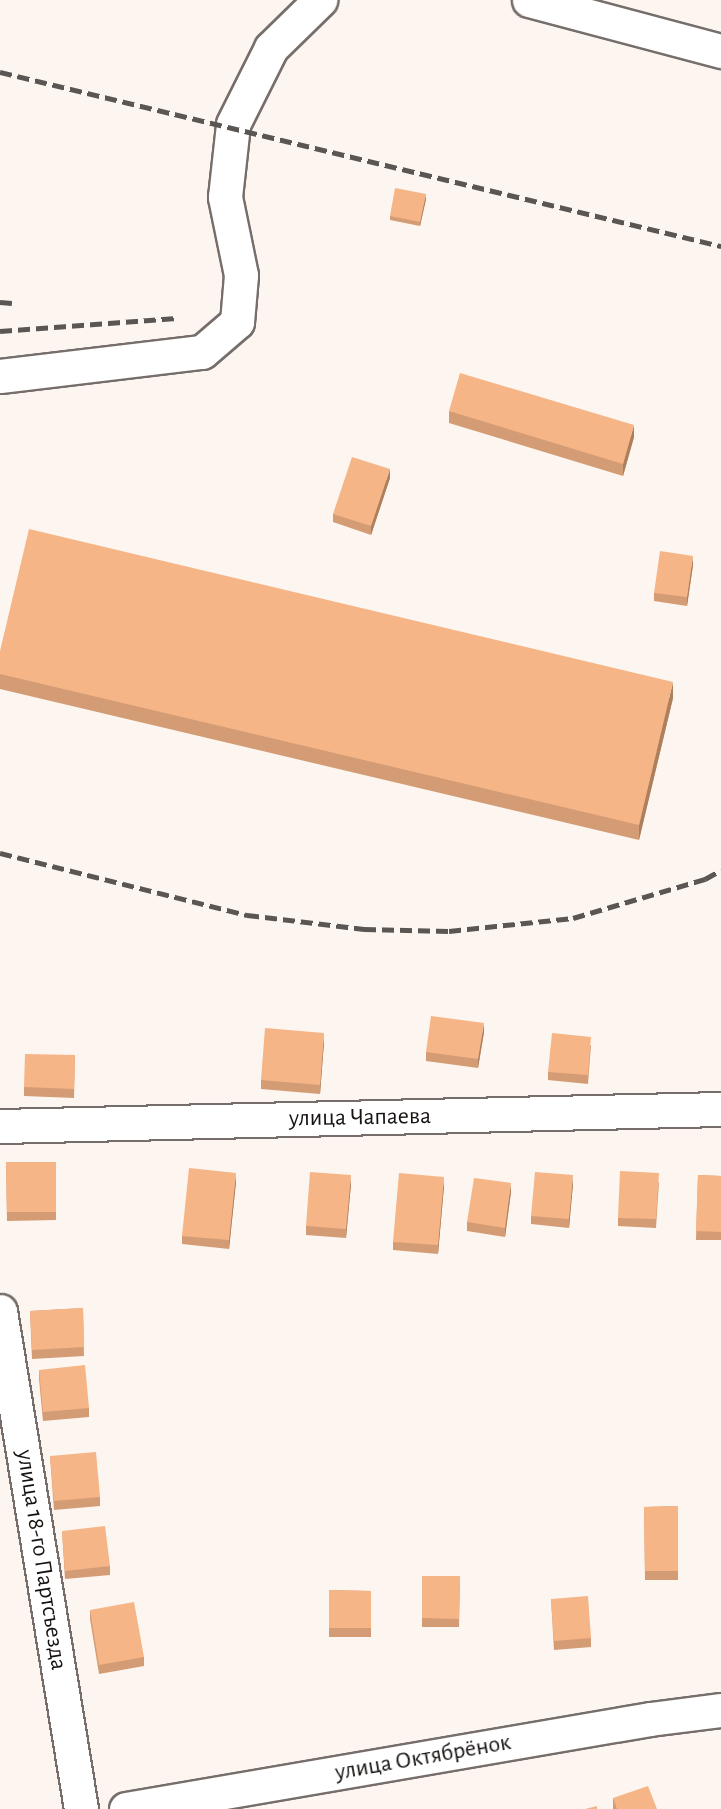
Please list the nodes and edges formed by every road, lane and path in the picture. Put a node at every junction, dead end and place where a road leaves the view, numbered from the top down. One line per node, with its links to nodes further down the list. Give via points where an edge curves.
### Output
1 (320, 0): 4 (street, via 271,48 233,124 225,197 241,275 237,322 202,352)
2 (529, 0): 3 (street)
3 (721, 51)
4 (0, 376)
5 (721, 1109): 6 (street, улица Чапаева)
6 (0, 1126)
7 (0, 1311): 9 (street, улица 18-го Партсъезда)
8 (721, 1710): 10 (street, улица Октябрёнок)
9 (81, 1809)
10 (126, 1809)

